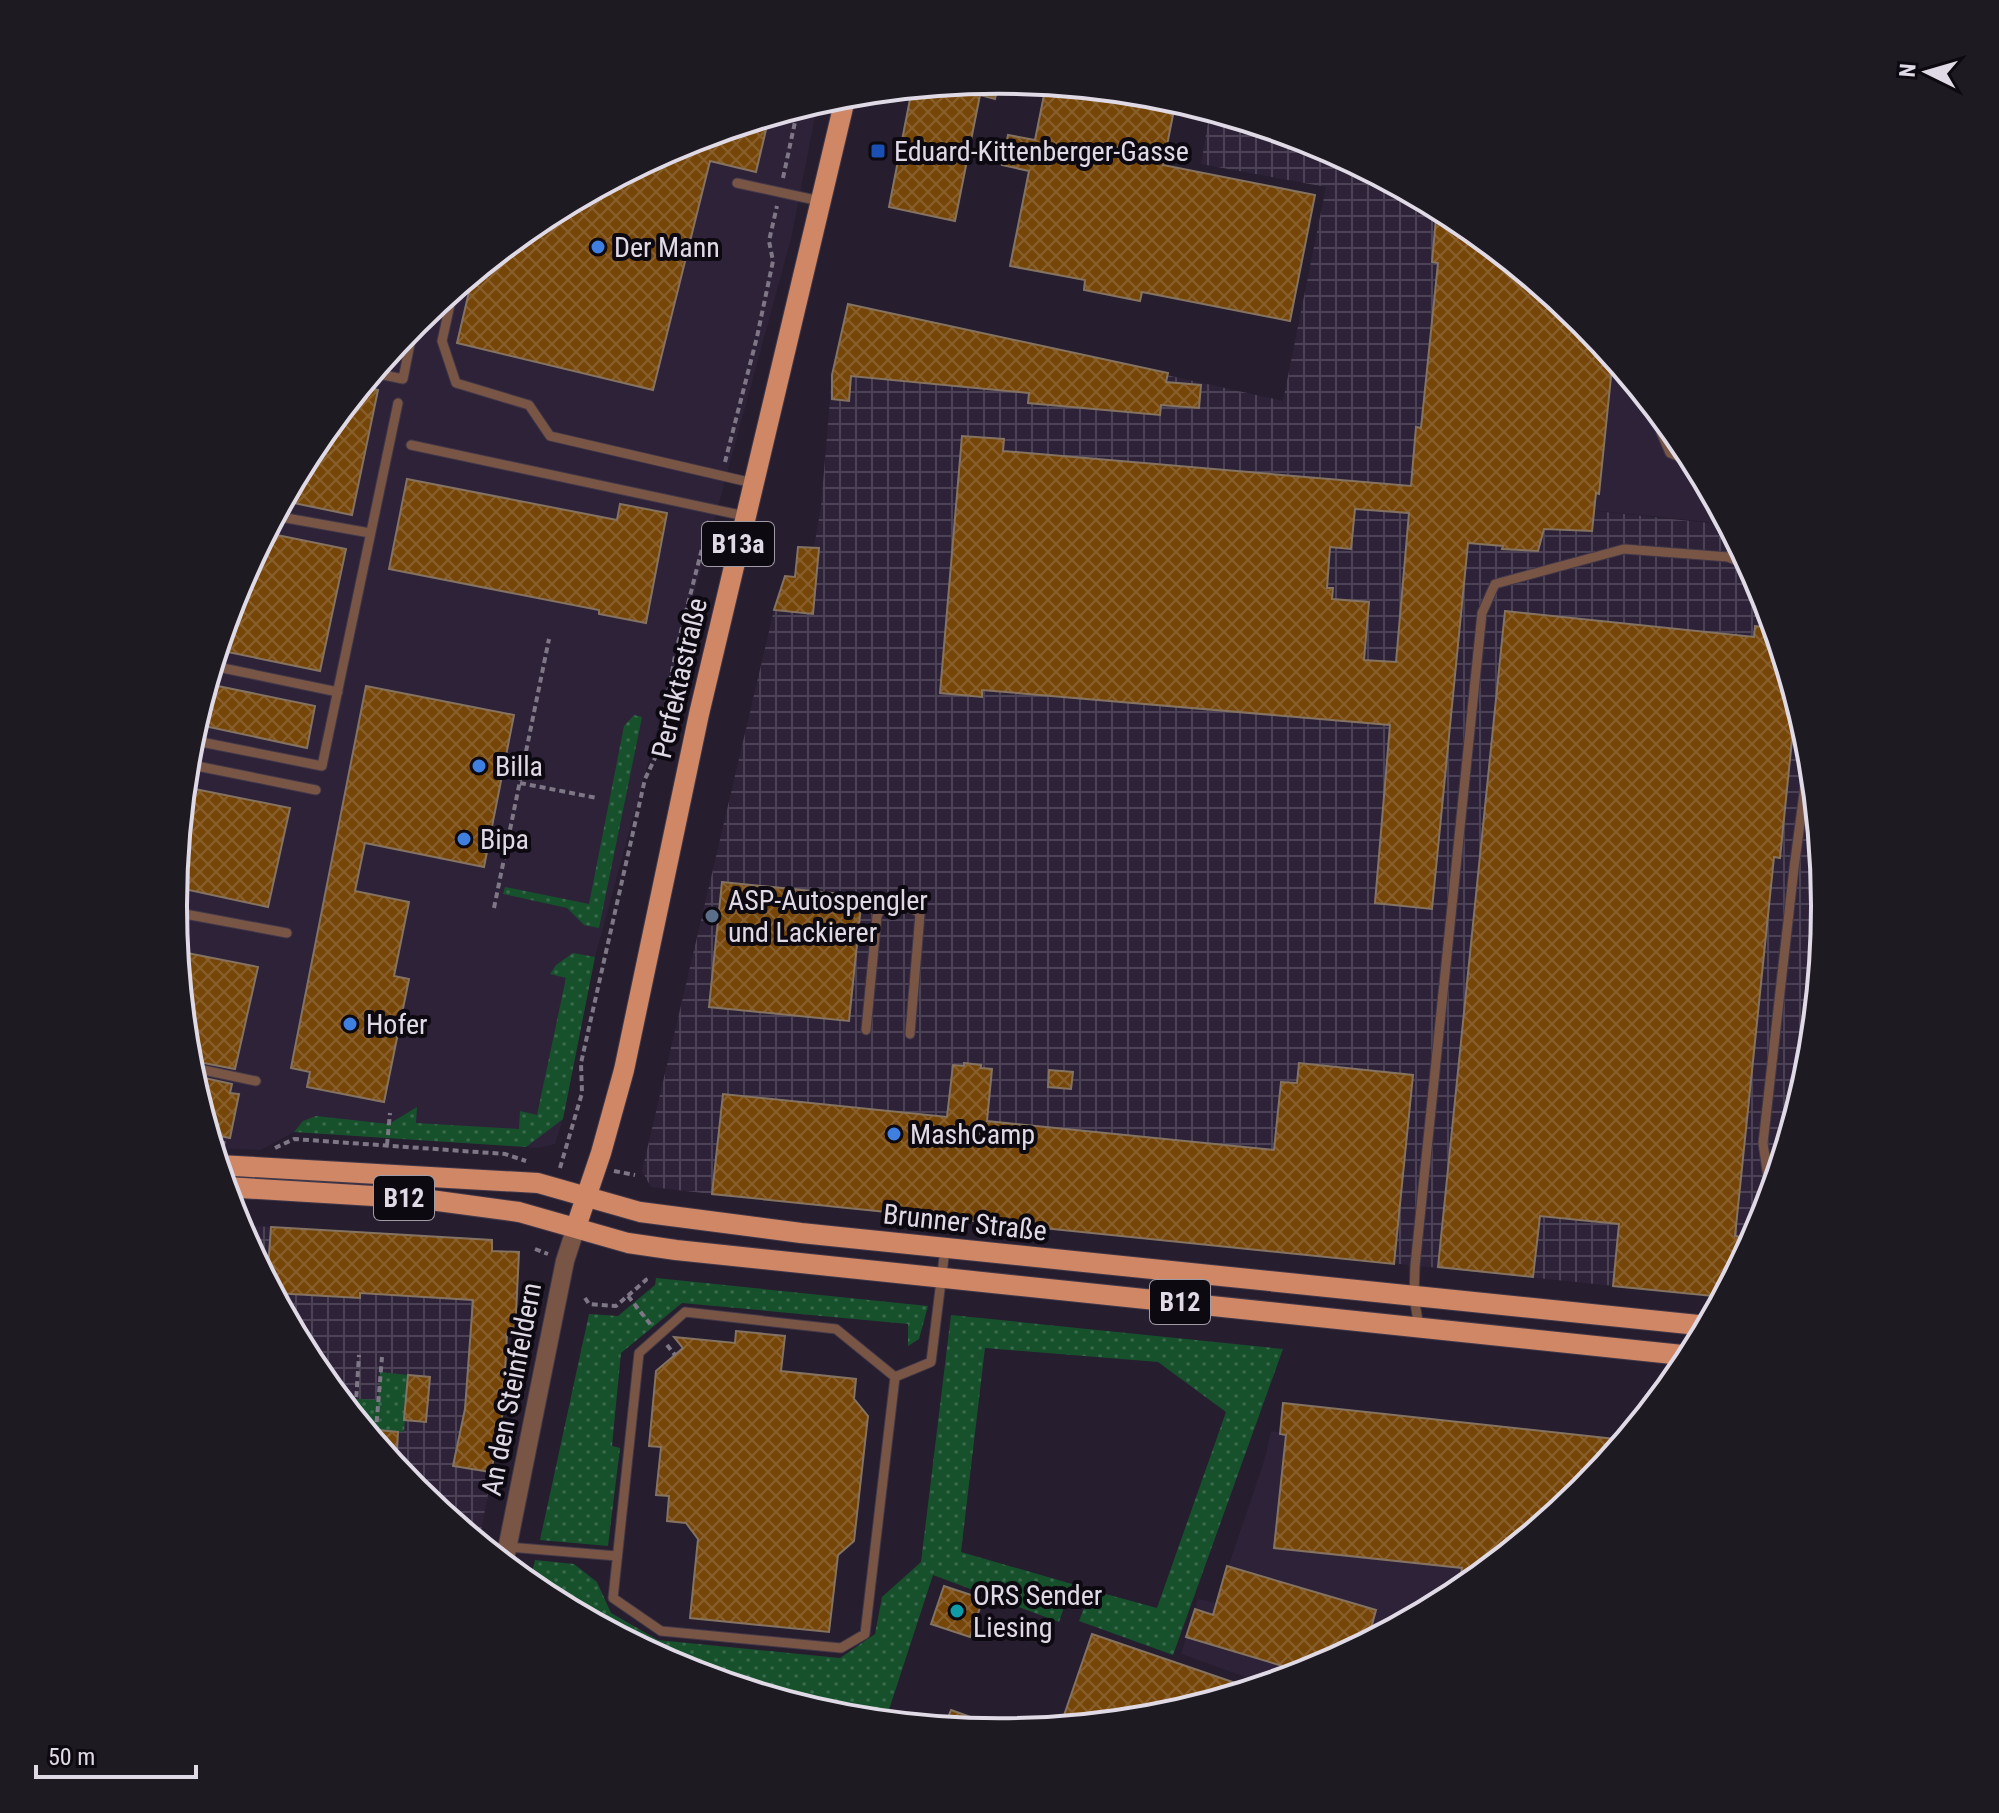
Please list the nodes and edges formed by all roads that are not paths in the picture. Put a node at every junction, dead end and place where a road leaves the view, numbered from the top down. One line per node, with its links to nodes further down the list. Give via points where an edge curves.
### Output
1 (843, 110): 3 (main road, Perfektastraße / B13a)
2 (737, 183): 3 (lane)
3 (821, 201): 9 (main road, Perfektastraße / B13a)
4 (449, 310): 9 (lane, via 442,341 456,383 529,405 550,436)
5 (409, 349): 6 (lane, via 403,379)
6 (385, 375)
7 (398, 403): 12 (lane)
8 (411, 445): 10 (lane)
9 (753, 483): 10 (main road, Perfektastraße / B13a)
10 (745, 516): 29 (main road, Perfektastraße / B13a, via 624,1070)
11 (286, 518): 12 (lane)
12 (370, 533): 15 (lane)
13 (1734, 559): 33 (lane, via 1624,549 1495,584 1482,613)
14 (223, 668): 15 (lane)
15 (338, 692): 16 (lane, via 322,766)
16 (204, 743)
17 (200, 767): 18 (lane)
18 (316, 790)
19 (1804, 794): 27 (lane, via 1763,1143)
20 (187, 914): 21 (lane)
21 (287, 933)
22 (866, 1030): 23 (lane, via 880,910 914,909 920,914)
23 (910, 1034)
24 (204, 1070): 25 (lane)
25 (256, 1081)
26 (229, 1166): 29 (main road, Brunner Straße / B12, via 510,1180)
27 (1767, 1173)
28 (238, 1188): 30 (main road, Brunner Straße / B12, via 423,1199 532,1213)
29 (587, 1197): 30 (main road, Perfektastraße / B13a); 31 (main road, Brunner Straße / B12, via 640,1212)
30 (576, 1227): 32 (main road, Brunner Straße / B12, via 676,1250); 38 (street, An den Steinfeldern)
31 (945, 1249): 32 (lane); 33 (main road, Brunner Straße / B12)
32 (942, 1277): 35 (main road, Brunner Straße / B12); 37 (lane, via 931,1362)
33 (1414, 1297): 34 (main road, Brunner Straße / B12); 35 (lane)
34 (1696, 1325)
35 (1419, 1327): 36 (main road, Brunner Straße / B12)
36 (1677, 1354)
37 (895, 1377): 40 (lane, via 836,1329 685,1312 639,1353); 40 (lane, via 865,1634 841,1648 661,1631 613,1598)
38 (507, 1552)
39 (511, 1555): 40 (lane)
40 (617, 1556)

